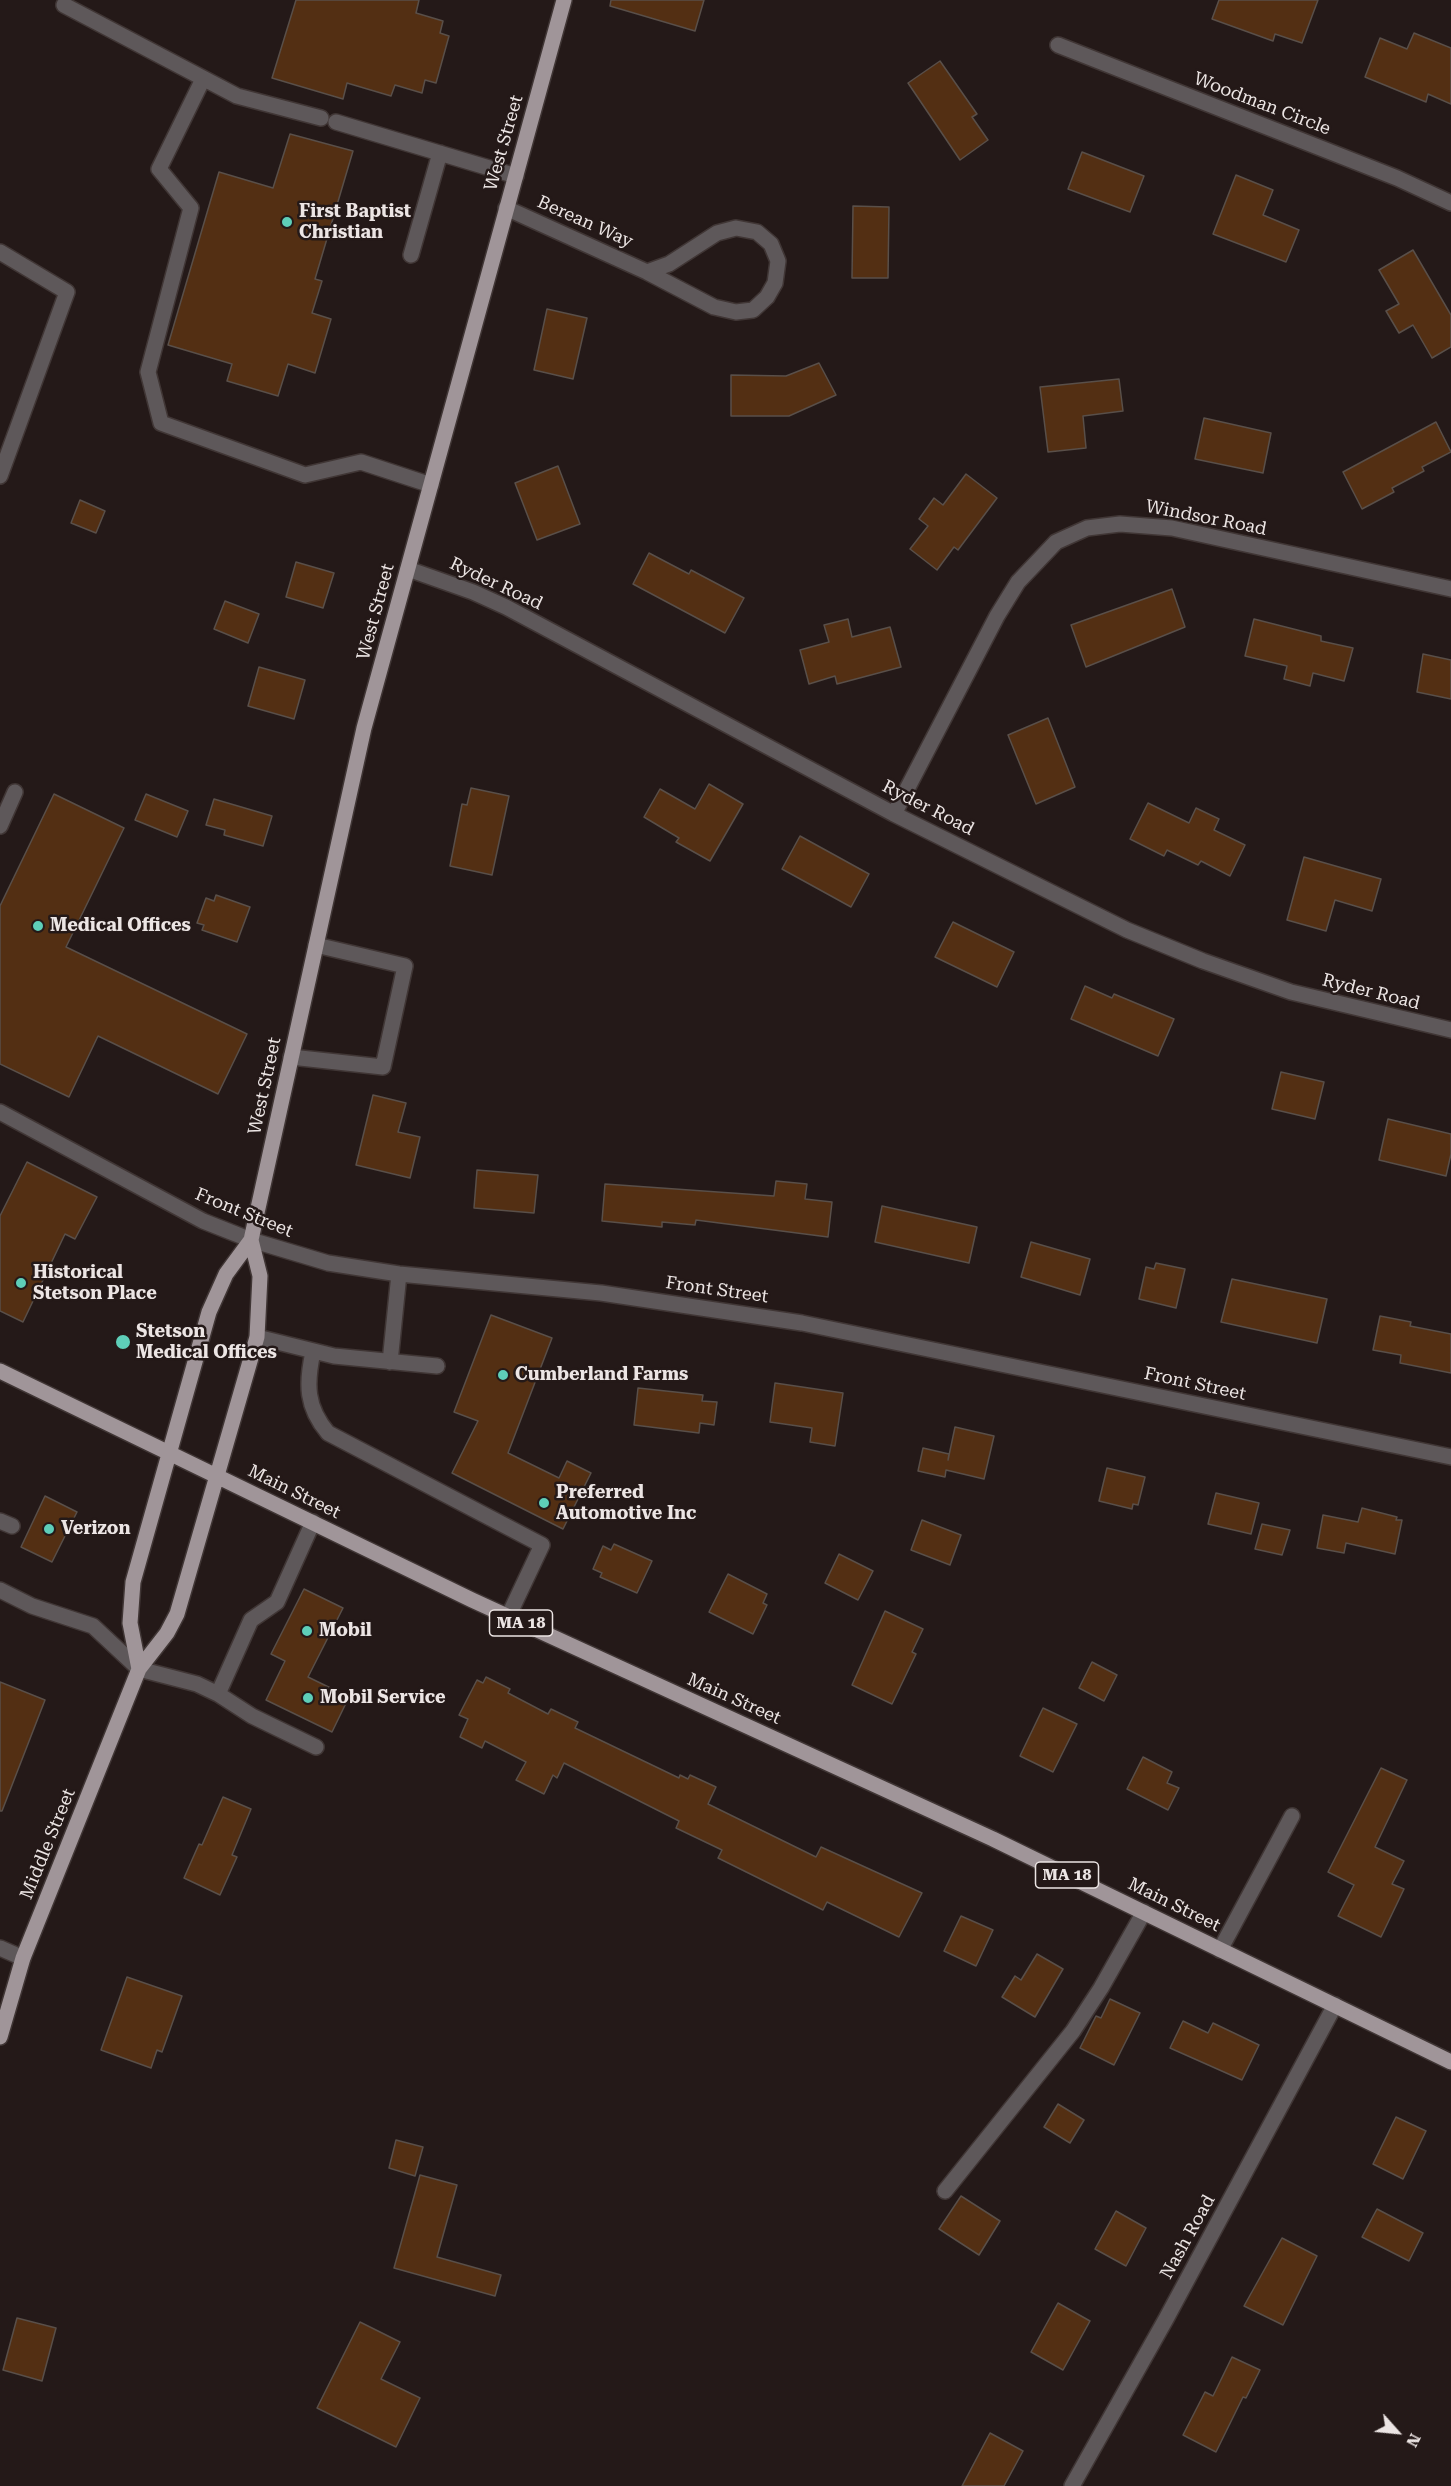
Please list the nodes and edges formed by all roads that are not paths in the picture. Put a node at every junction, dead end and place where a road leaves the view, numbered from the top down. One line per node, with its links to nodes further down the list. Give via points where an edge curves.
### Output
1 (564, 0): 8 (main road, West Street)
2 (64, 5): 4 (street)
3 (1058, 45): 9 (street, Woodman Circle, via 1397,178)
4 (203, 79): 5 (street, via 237,96); 15 (street, via 159,169 190,208 148,372 161,423 305,475 361,462)
5 (321, 118)
6 (336, 122): 7 (street)
7 (440, 153): 8 (street); 12 (street)
8 (516, 176): 10 (main road, West Street)
9 (1451, 203)
10 (506, 208): 13 (street, Berean Way); 15 (main road, West Street)
11 (0, 252): 14 (street, via 67,292)
12 (411, 255)
13 (647, 272): 13 (street, Berean Way, via 714,307 736,312 753,310 767,297 775,283 778,261 771,244 757,232 735,228 717,233 669,264)
14 (0, 476)
15 (431, 484): 16 (main road, West Street)
16 (408, 568): 19 (street, Ryder Road, via 506,607); 21 (main road, West Street, via 355,766)
17 (1451, 589): 19 (street, Windsor Road, via 1172,528 1120,524 1087,528 1056,542 1018,582)
18 (15, 792): 20 (street)
19 (894, 814): 22 (street, Ryder Road, via 1127,930 1203,961 1291,992)
20 (0, 826)
21 (316, 945): 23 (main road, West Street); 23 (street, via 405,966 383,1067)
22 (1451, 1030)
23 (291, 1057): 25 (main road, West Street)
24 (1, 1116): 25 (street, Front Street, via 203,1221)
25 (251, 1240): 26 (street, Front Street, via 318,1261); 27 (main road, Middle Street, via 260,1276); 32 (main road, via 226,1274 209,1312)
26 (399, 1274): 29 (street); 33 (street, Front Street, via 601,1293 802,1323)
27 (257, 1337): 28 (street); 34 (main road, Middle Street)
28 (313, 1352): 29 (street); 37 (street, via 307,1384 309,1399 318,1422 328,1433 542,1545)
29 (390, 1362): 30 (street)
30 (437, 1366)
31 (0, 1371): 32 (main road, Main Street / MA 18)
32 (169, 1454): 34 (main road, Main Street / MA 18); 38 (main road, via 130,1602 130,1623)
33 (1451, 1457)
34 (217, 1477): 35 (main road, Main Street / MA 18); 38 (main road, Middle Street, via 177,1614)
35 (313, 1522): 37 (main road, Main Street / MA 18); 39 (street, via 277,1602 251,1620)
36 (0, 1590): 38 (street, via 32,1606 93,1626)
37 (508, 1617): 42 (main road, Main Street / MA 18, via 944,1815)
38 (140, 1669): 39 (street, via 197,1684); 45 (main road, Middle Street)
39 (218, 1694): 40 (street, via 252,1716)
40 (316, 1747)
41 (1292, 1816): 44 (street)
42 (1144, 1912): 44 (main road, Main Street / MA 18); 49 (street, via 1073,2031)
43 (0, 1948): 45 (street)
44 (1220, 1950): 46 (main road, Main Street / MA 18)
45 (23, 1958): 47 (main road, Middle Street)
46 (1335, 2005): 48 (main road, Main Street / MA 18); 50 (street, Nash Road)
47 (0, 2037)
48 (1451, 2062)
49 (945, 2191)
50 (1072, 2486)

